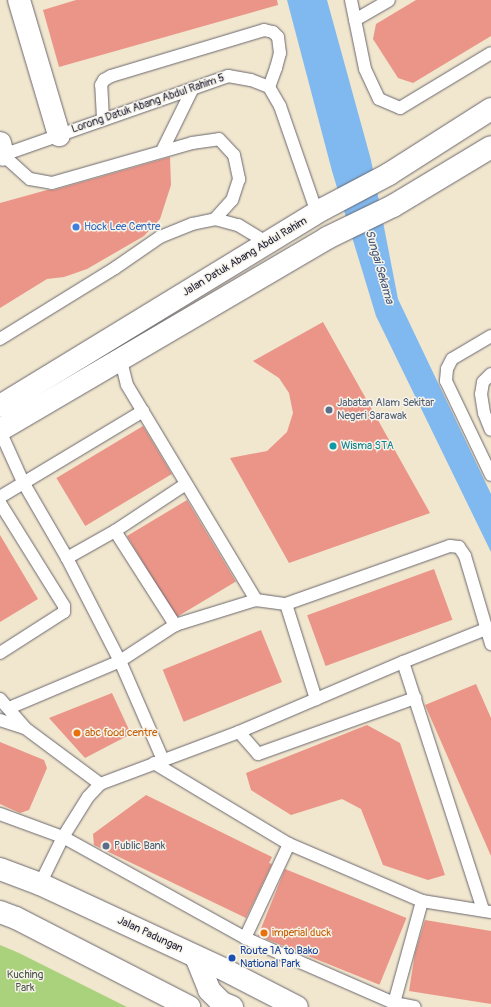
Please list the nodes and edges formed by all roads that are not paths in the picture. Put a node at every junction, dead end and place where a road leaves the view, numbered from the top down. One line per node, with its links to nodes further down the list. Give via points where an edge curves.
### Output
1 (351, 0): 4 (lane)
2 (389, 0): 4 (lane)
3 (22, 1): 10 (street, Lorong Datuk Abang Abdul Rahim 5)
4 (355, 20): 5 (lane, via 366,69 379,99 400,108)
5 (491, 53)
6 (269, 87): 7 (lane, Lorong Datuk Abang Abdul Rahim 5, via 251,80 228,76); 9 (lane, via 280,53 278,37 273,32 264,30 111,76 101,85); 14 (lane, via 280,106)
7 (193, 88): 9 (lane, Lorong Datuk Abang Abdul Rahim 5); 13 (lane)
8 (491, 109): 14 (street, Jalan Datuk Abang Abdul Rahim, via 389,174)
9 (103, 119): 10 (lane, Lorong Datuk Abang Abdul Rahim 5)
10 (59, 135): 12 (lane, Lorong Datuk Abang Abdul Rahim 5)
11 (491, 147): 19 (street, via 392,206 327,238)
12 (1, 151): 13 (lane, via 30,179 52,183)
13 (162, 151): 15 (lane, via 219,139 234,156 239,179 232,200)
14 (320, 211): 16 (street, Jalan Datuk Abang Abdul Rahim)
15 (215, 219): 16 (lane, via 238,226); 18 (lane, via 192,224 160,237)
16 (268, 243): 21 (street, Jalan Datuk Abang Abdul Rahim)
17 (491, 336): 25 (lane, via 452,359 446,381)
18 (0, 339)
19 (122, 358): 22 (lane, via 127,385); 23 (street)
20 (491, 374): 24 (lane, via 483,382 481,394 484,413)
21 (0, 406)
22 (143, 411): 26 (lane); 27 (lane)
23 (0, 430): 26 (lane)
24 (491, 430)
25 (491, 475)
26 (23, 482): 28 (lane); 31 (lane)
27 (186, 484): 30 (lane); 32 (lane)
28 (0, 497)
29 (0, 503): 37 (lane, via 64,606 64,612)
30 (114, 531): 31 (lane); 34 (lane)
31 (67, 558): 38 (lane)
32 (256, 600): 33 (lane); 34 (lane)
33 (286, 604): 35 (lane, via 450,546 459,547 465,556); 41 (lane)
34 (175, 625): 38 (lane)
35 (486, 629): 36 (lane); 39 (lane)
36 (491, 644)
37 (0, 653)
38 (120, 661): 42 (lane); 46 (lane)
39 (403, 662): 40 (lane); 41 (lane)
40 (415, 698): 45 (lane, via 258,754); 54 (lane)
41 (316, 699): 45 (lane)
42 (4, 704): 44 (lane)
43 (0, 720): 44 (lane)
44 (26, 728): 47 (lane)
45 (239, 732): 46 (lane)
46 (159, 761): 47 (lane); 50 (lane)
47 (100, 784): 49 (lane, via 88,797)
48 (0, 814): 49 (lane)
49 (63, 837): 52 (lane); 56 (lane)
50 (289, 844): 53 (lane); 56 (lane)
51 (0, 869): 52 (street, Jalan Padungan)
52 (40, 884): 57 (street, Jalan Padungan)
53 (422, 901): 54 (lane); 58 (lane)
54 (487, 911)
55 (0, 912): 59 (street)
56 (245, 938): 58 (lane)
57 (196, 957): 60 (street, via 209,990 219,1000); 61 (street, Jalan Padungan)
58 (394, 1003): 62 (lane)
59 (189, 1007)
60 (232, 1007)
61 (297, 1007)
62 (415, 1007)

